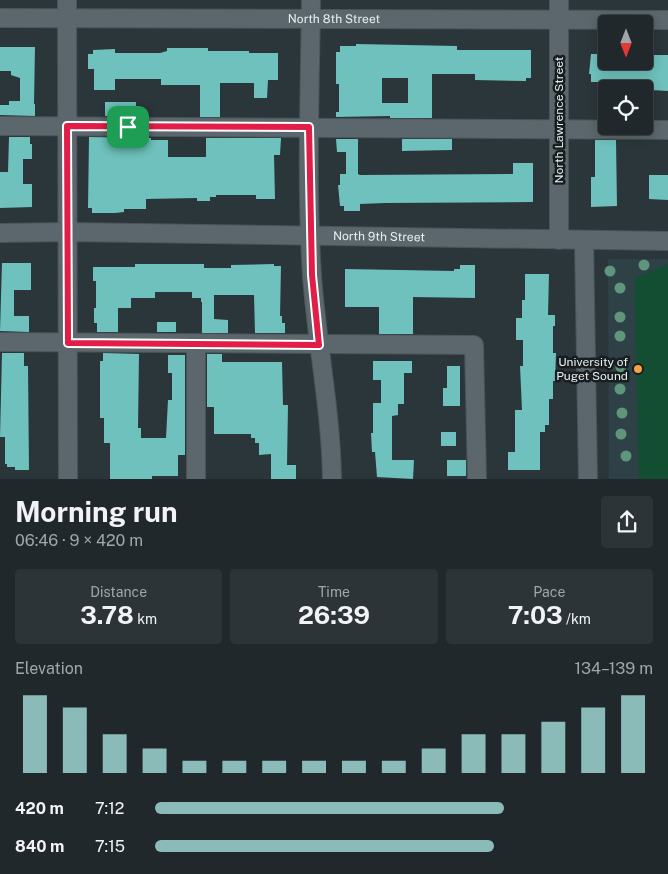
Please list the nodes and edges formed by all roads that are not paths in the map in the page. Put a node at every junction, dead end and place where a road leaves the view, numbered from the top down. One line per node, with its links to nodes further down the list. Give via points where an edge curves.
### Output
1 (67, 0): 5 (street)
2 (310, 0): 6 (street)
3 (558, 0): 7 (street, North Lawrence Street)
4 (0, 18): 5 (street, North 8th Street)
5 (67, 18): 6 (street, North 8th Street); 10 (street)
6 (310, 18): 7 (street, North 8th Street); 11 (street)
7 (559, 19): 8 (street, North 8th Street); 12 (street, North Lawrence Street)
8 (668, 20)
9 (0, 126): 10 (street)
10 (67, 126): 11 (street); 14 (street)
11 (309, 127): 12 (street); 16 (street)
12 (559, 128): 13 (street); 17 (street, North Lawrence Street)
13 (668, 130)
14 (68, 232): 15 (street, North 9th Street); 16 (street, North 9th Street); 21 (street)
15 (0, 233)
16 (311, 236): 17 (street, North 9th Street); 23 (street)
17 (559, 240): 18 (street, North 9th Street)
18 (584, 240): 19 (street, North 9th Street); 28 (street)
19 (668, 241)
20 (0, 342): 21 (street)
21 (68, 343): 22 (street); 24 (street)
22 (196, 344): 23 (street); 25 (street)
23 (319, 345): 26 (street, via 331,435); 27 (street, via 474,345)
24 (68, 479)
25 (196, 479)
26 (332, 479)
27 (477, 479)
28 (588, 479)

